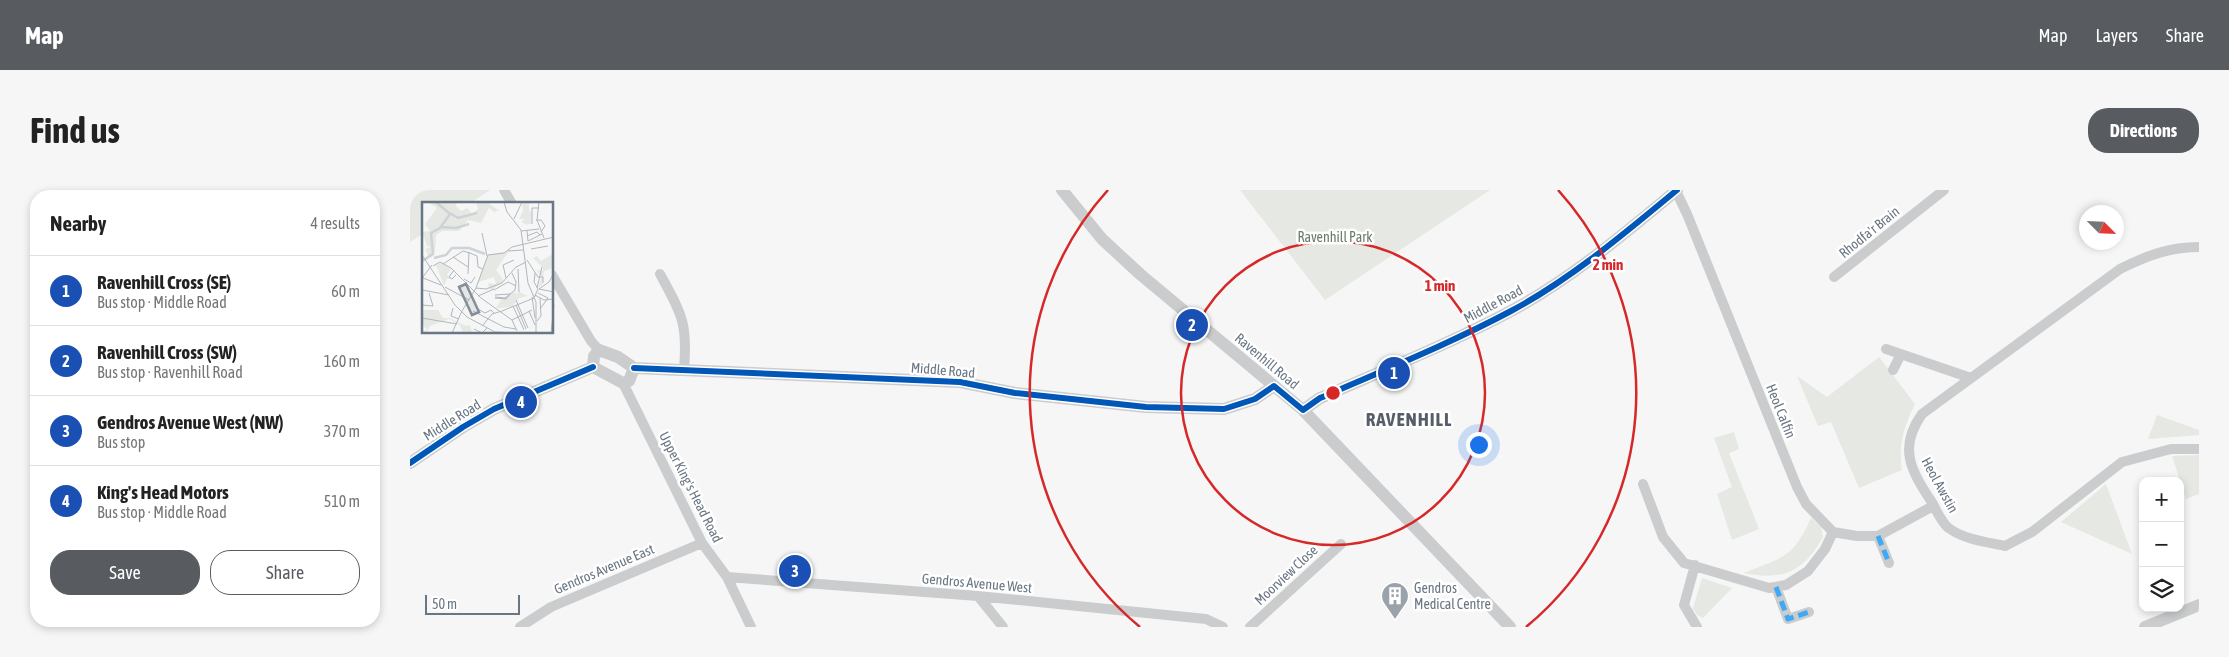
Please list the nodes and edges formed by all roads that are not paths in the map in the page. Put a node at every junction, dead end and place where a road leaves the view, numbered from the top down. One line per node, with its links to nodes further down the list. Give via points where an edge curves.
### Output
1 (504, 190): 5 (street)
2 (1062, 190): 19 (street, Ravenhill Road, via 1102,239)
3 (1676, 190): 20 (street, Middle Road, via 1601,253 1512,310 1320,398); 25 (street, Heol Calfin, via 1797,487 1806,504)
4 (1944, 190): 8 (street, Rhodfa'r Brain)
5 (511, 202)
6 (2199, 247): 17 (street, Heol Awstin, via 2151,254 2120,269)
7 (660, 274): 15 (street, via 683,318 686,341)
8 (1834, 277)
9 (554, 278): 11 (street)
10 (1886, 348): 12 (street)
11 (599, 350): 13 (street, via 594,356); 14 (street)
12 (1901, 354): 16 (street); 17 (street)
13 (593, 367): 18 (street); 22 (street, Middle Road, via 494,409)
14 (634, 368): 15 (street, Middle Road); 18 (street, via 629,381)
15 (684, 369): 19 (street, Middle Road, via 960,382 1016,393 1146,407 1224,409 1255,398)
16 (1893, 370)
17 (1971, 378): 24 (street, Heol Awstin, via 1922,414 1913,428 1908,448 1911,467)
18 (623, 383): 27 (street, Upper King's Head Road)
19 (1274, 386): 20 (street, Ravenhill Road)
20 (1303, 410): 41 (street, Ravenhill Road)
21 (2199, 449): 24 (street, Heol Awstin, via 2171,449 2122,462 2032,532 2005,546 1967,538 1948,528)
22 (410, 463)
23 (1643, 484): 30 (street, via 1663,537 1684,563)
24 (1933, 506): 26 (street)
25 (1833, 532): 26 (street); 32 (street, via 1808,571 1786,585)
26 (1878, 536): 29 (street)
27 (702, 543): 31 (street, Upper King's Head Road); 36 (street, Gendros Avenue East, via 551,607)
28 (1341, 544): 40 (street, Moorview Close)
29 (1889, 563)
30 (1695, 565): 32 (street, via 1769,588); 42 (street, via 1684,606)
31 (727, 577): 33 (street, Gendros Avenue West); 37 (street, Upper King's Head Road)
32 (1776, 586): 35 (street, via 1788,619)
33 (978, 596): 38 (street); 39 (street, Gendros Avenue West, via 1206,619)
34 (2199, 605): 43 (street)
35 (1809, 612)
36 (520, 627)
37 (751, 627)
38 (1003, 627)
39 (1223, 627)
40 (1250, 627)
41 (1510, 627)
42 (1697, 627)
43 (2145, 627)

